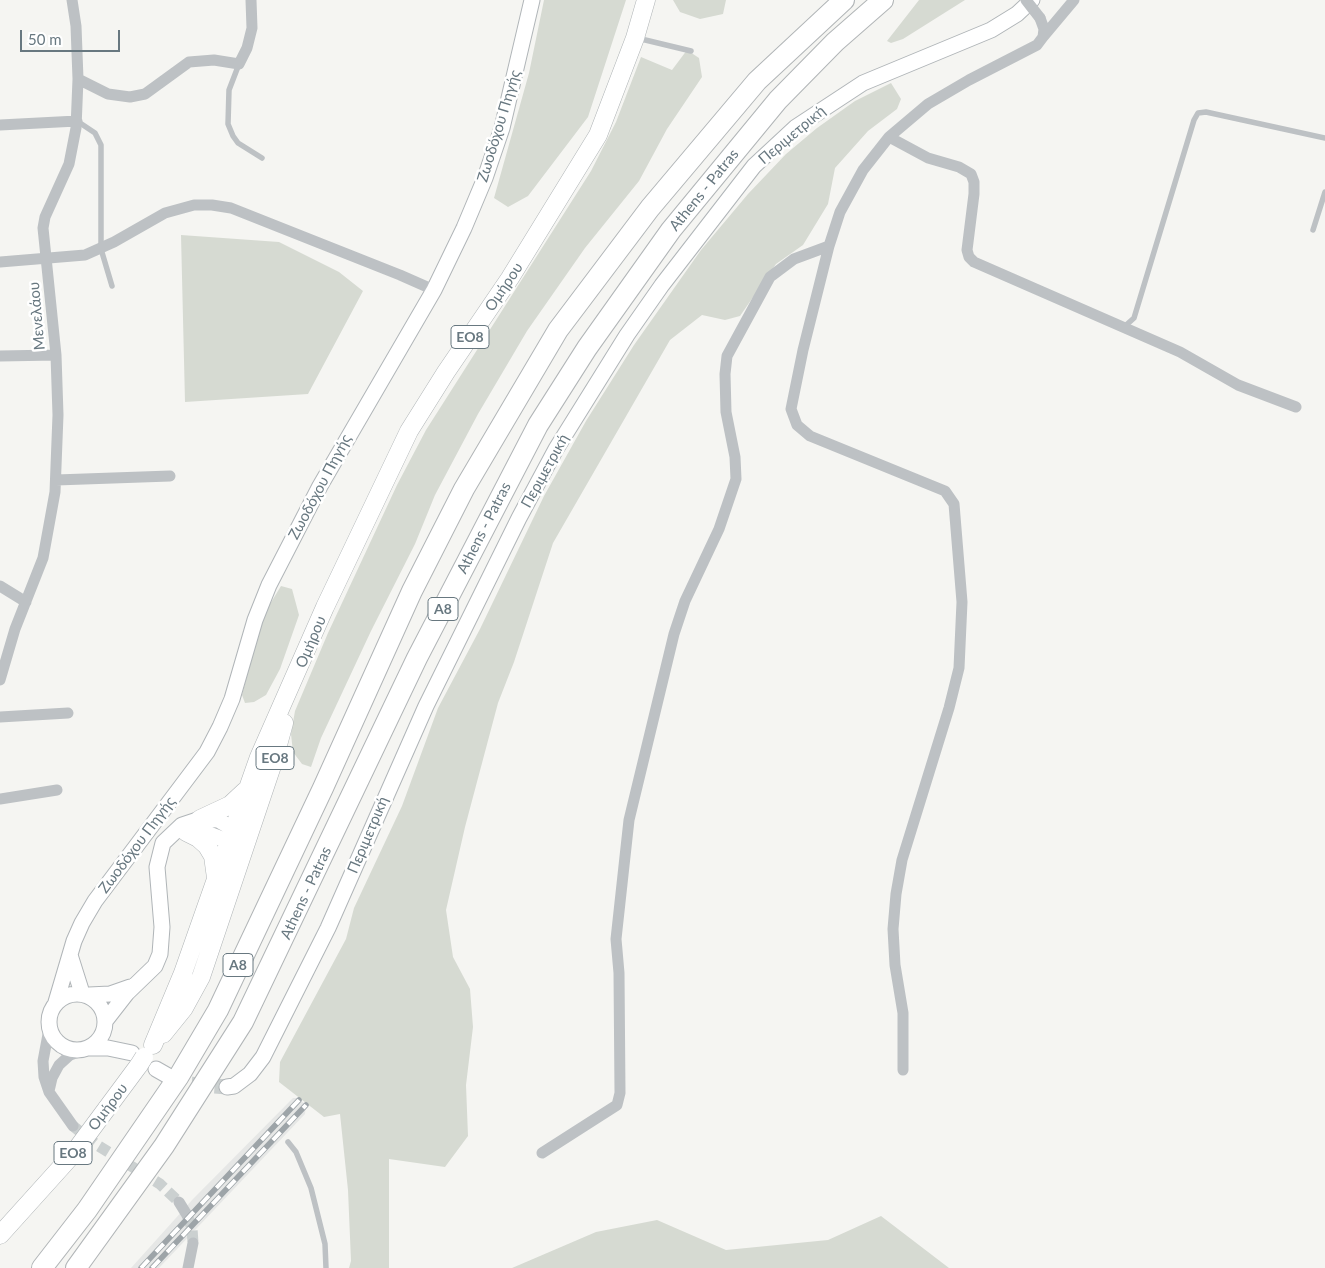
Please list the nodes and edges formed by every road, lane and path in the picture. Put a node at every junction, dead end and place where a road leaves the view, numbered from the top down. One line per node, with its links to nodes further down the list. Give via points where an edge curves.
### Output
1 (72, 0): 14 (street, Μενελάου)
2 (251, 0): 13 (street, via 252,28)
3 (532, 0): 27 (main road, Ζωοδόχου Πηγής, via 513,85 485,178)
4 (646, 0): 11 (main road, Ομήρου / ΕΟ8)
5 (844, 0): 65 (highway, Athens - Patras / Α8, via 757,81 650,208 558,330 464,489 412,591 218,1010 179,1076 87,1210)
6 (883, 0): 66 (highway, Athens - Patras / Α8, via 835,42 778,100 671,230 587,348 538,425 416,658 243,1022 164,1146)
7 (1026, 0): 10 (street, bridge, via 1040,18)
8 (1032, 0): 56 (main road, Περιμετρική, via 991,30 863,83 796,127 754,166 662,285 574,419 528,502 426,706 328,928 263,1057 250,1074 234,1086)
9 (1074, 0): 10 (street)
10 (1043, 37): 17 (street, via 1037,46 928,104)
11 (635, 38): 12 (lane); 36 (main road, Ομήρου / ΕΟ8, via 598,135 525,255 446,372 410,432 325,607)
12 (691, 51)
13 (239, 64): 14 (street, via 214,60 189,62 145,94 130,98 114,96); 19 (lane, via 228,90 228,124 238,143)
14 (78, 79): 15 (street, Μενελάου)
15 (76, 121): 16 (street); 23 (lane, via 94,133 101,145); 24 (street, Μενελάου, via 69,164 45,217 43,244)
16 (0, 125)
17 (889, 137): 22 (street, via 852,189 840,212); 28 (street, via 928,158 970,174 974,194 967,250 974,262)
18 (1325, 138): 28 (lane, via 1206,112 1198,113 1134,318)
19 (262, 158)
20 (1325, 192): 21 (lane)
21 (1313, 230)
22 (829, 246): 55 (street, via 794,390 791,409 797,425 810,436 830,445 945,491 954,504 962,602 958,668 950,708 902,860 896,894 894,929 904,1013); 60 (street, via 794,259 770,277 727,356 726,412 736,479 719,529 685,601 674,634 629,820 616,939 620,1093 617,1105)
23 (102, 249): 24 (street, via 80,256); 26 (lane); 27 (street, via 165,213 194,205 212,205 231,208)
24 (48, 258): 25 (street); 29 (street, Μενελάου)
25 (0, 262)
26 (112, 286)
27 (434, 290): 47 (main road, Ζωοδόχου Πηγής, via 338,454 269,585 255,620 232,699 216,735 95,901 79,929)
28 (1124, 327): 31 (street, via 1180,352 1238,385)
29 (56, 355): 30 (street); 33 (street, Μενελάου)
30 (0, 356)
31 (1296, 407)
32 (170, 476): 33 (street)
33 (56, 480): 35 (street, Μενελάου, via 43,558)
34 (0, 586): 35 (street)
35 (26, 602): 37 (street, Μενελάου)
36 (296, 676): 40 (main road, Ομήρου / ΕΟ8); 45 (main road, Ομήρου / ΕΟ8, via 273,763)
37 (0, 680)
38 (68, 713): 39 (street)
39 (0, 717)
40 (250, 784): 43 (main road, via 230,805); 45 (main road, Ομήρου / ΕΟ8)
41 (57, 790): 42 (street)
42 (0, 799)
43 (200, 819): 44 (main road, via 182,825); 45 (main road, via 218,820)
44 (178, 833): 45 (main road); 46 (main road, via 198,838 207,846 213,856); 48 (main road, via 163,843 158,855 162,927 160,954 155,966)
45 (239, 839): 46 (main road, Ομήρου / ΕΟ8); 54 (main road, Ομήρου / ΕΟ8, via 198,985)
46 (216, 881): 54 (main road, Ομήρου / ΕΟ8)
47 (70, 955): 49 (main road); 50 (main road, Ζωοδόχου Πηγής)
48 (136, 984): 49 (main road, via 110,994); 51 (main road)
49 (86, 994): 50 (main road, via 64,997); 51 (main road, via 102,1007)
50 (56, 1002): 52 (main road, via 48,1020)
51 (105, 1023): 53 (main road, via 99,1040); 53 (main road, via 116,1041 132,1053 108,1048)
52 (49, 1029): 53 (main road, via 66,1049); 57 (street, via 43,1061)
53 (85, 1049): 57 (street, via 70,1055 59,1065)
54 (152, 1063): 63 (main road, Ομήρου / ΕΟ8)
55 (904, 1070)
56 (227, 1087)
57 (49, 1092): 58 (street)
58 (73, 1126)
59 (288, 1142): 68 (lane, via 296,1152 311,1188 325,1244)
60 (542, 1153)
61 (179, 1202): 62 (street)
62 (187, 1215)
63 (0, 1235)
64 (193, 1243): 67 (street)
65 (42, 1268)
66 (76, 1268)
67 (188, 1268)
68 (326, 1268)

